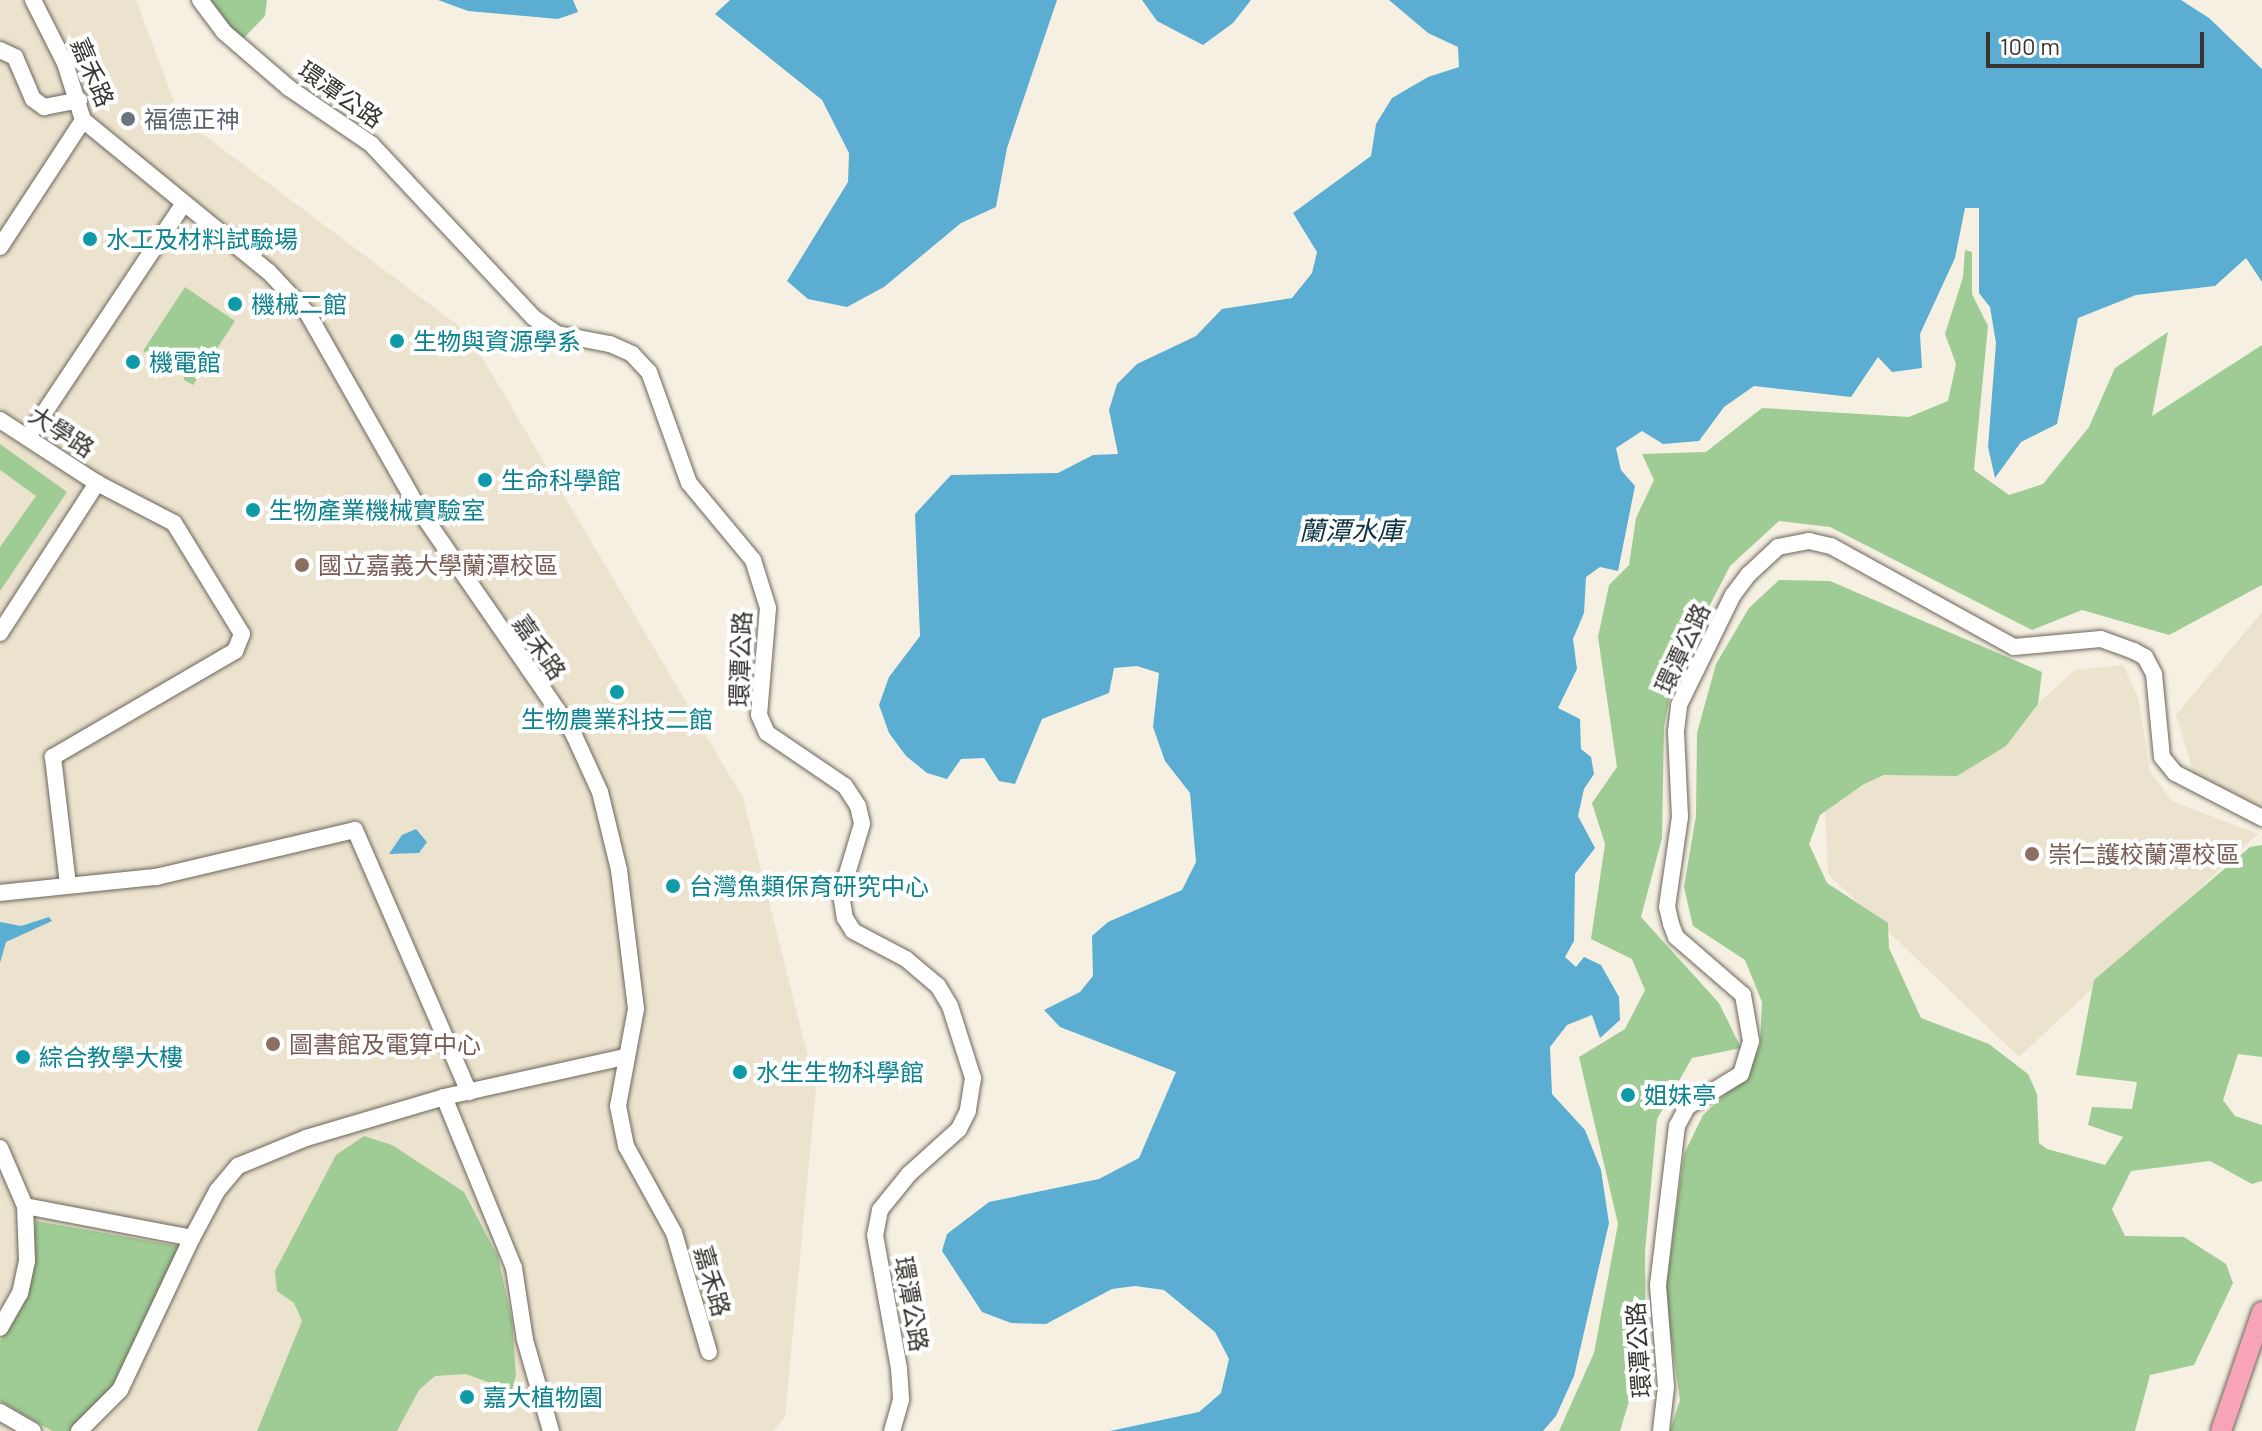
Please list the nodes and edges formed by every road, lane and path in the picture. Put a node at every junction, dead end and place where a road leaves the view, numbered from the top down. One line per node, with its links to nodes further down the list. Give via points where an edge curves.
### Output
1 (33, 0): 4 (street, 嘉禾路)
2 (200, 0): 28 (street, 環潭公路, via 224,32 289,88 371,144 534,318 557,334 632,354 649,372 689,483 753,560 768,608 759,715 767,733 845,786 858,806 862,824 841,894 845,918 853,931 906,959 938,986 950,1006 973,1078 959,1129 909,1174 880,1210 875,1235 901,1400)
3 (0, 50): 4 (street, via 15,57 33,99 44,107)
4 (79, 100): 5 (street, 嘉禾路)
5 (83, 120): 6 (street, 嘉禾路); 7 (street)
6 (184, 203): 9 (street); 15 (street, 嘉禾路, via 269,272 308,314 420,511 573,733 600,792 619,870 636,1009)
7 (0, 247)
8 (0, 420): 9 (street, 大學路)
9 (28, 437): 10 (street, 大學路)
10 (97, 483): 11 (street, 大學路); 13 (street, 大學路, via 174,523 242,634 235,651 53,757)
11 (0, 633)
12 (2262, 818): 29 (street, 環潭公路, via 2175,773 2162,757 2154,674 2145,657 2134,651 2101,639 2014,647 1831,546 1809,541 1778,547 1748,575 1679,705 1676,731 1680,817 1667,907 1671,924 1676,937 1743,995 1751,1041 1741,1074 1687,1107 1675,1137 1658,1285 1666,1387)
13 (68, 884): 14 (street); 16 (street, via 156,877 355,830)
14 (0, 893)
15 (625, 1057): 16 (street); 23 (street, 嘉禾路, via 618,1106 626,1146 674,1233)
16 (469, 1092): 17 (street)
17 (444, 1097): 20 (street, via 306,1138 238,1166 217,1191); 27 (street, via 475,1183 510,1257 525,1340)
18 (0, 1148): 19 (street)
19 (25, 1206): 20 (street); 22 (street, via 27,1261 20,1293)
20 (192, 1238): 26 (street, via 120,1390)
21 (2262, 1312): 30 (main road)
22 (0, 1328)
23 (709, 1352)
24 (0, 1412): 25 (street)
25 (33, 1431)
26 (79, 1431)
27 (551, 1431)
28 (892, 1431)
29 (1661, 1431)
30 (2221, 1431)

